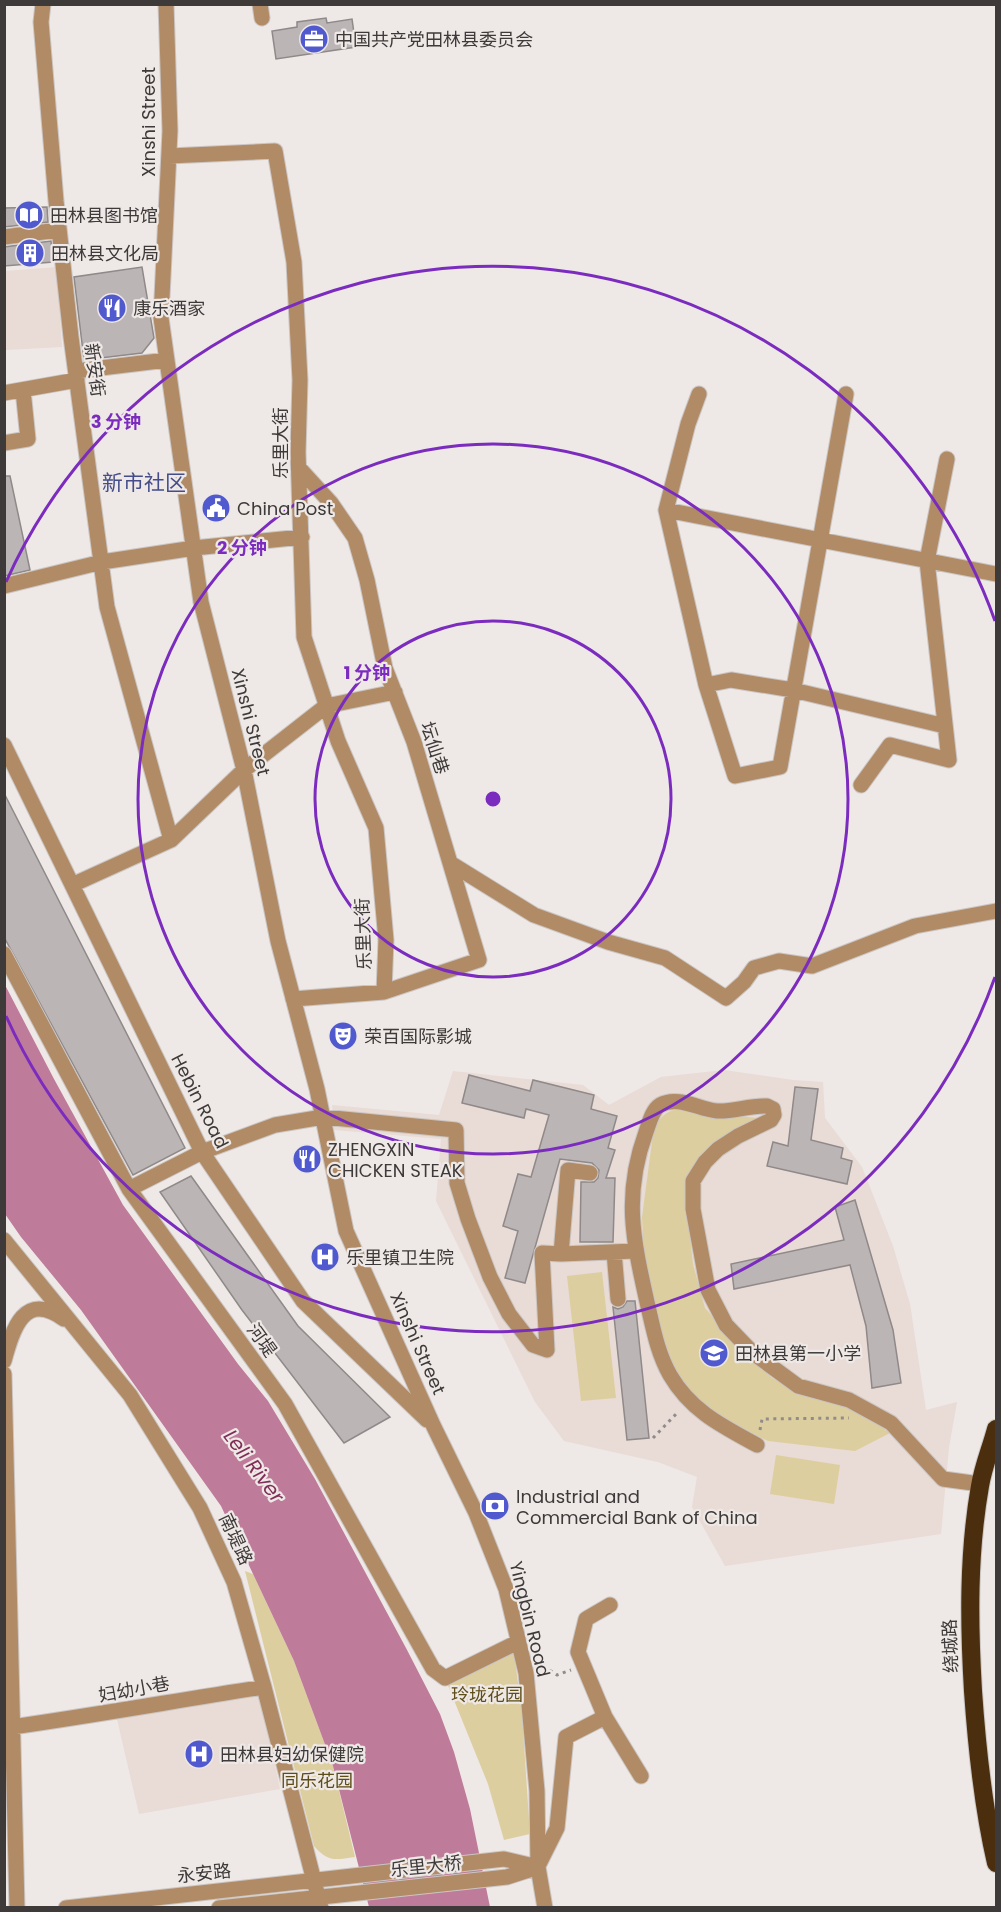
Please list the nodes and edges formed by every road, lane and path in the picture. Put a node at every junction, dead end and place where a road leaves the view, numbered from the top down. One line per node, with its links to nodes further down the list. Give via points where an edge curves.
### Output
1 (43, 4): 4 (street, 新安街, via 41,22)
2 (166, 4): 3 (street, Xinshi Street)
3 (169, 156): 6 (street, Xinshi Street, via 161,318); 14 (street, 乐里大街, via 275,151 294,262 300,380)
4 (59, 230): 5 (street); 7 (street, 新安街)
5 (4, 237)
6 (167, 360): 7 (street); 18 (street, Xinshi Street)
7 (76, 376): 8 (street); 20 (street, 新安街)
8 (23, 390): 9 (street); 12 (street, via 28,439)
9 (4, 393)
10 (699, 394): 15 (street)
11 (846, 394): 17 (street)
12 (4, 443)
13 (947, 459): 19 (street)
14 (299, 468): 16 (street, 乐里大街); 25 (street, 坛仙巷, via 331,503 355,538 385,668)
15 (666, 510): 17 (street); 23 (street)
16 (302, 537): 18 (street); 26 (street, 乐里大街, via 304,637)
17 (820, 539): 19 (street); 24 (street)
18 (194, 548): 20 (street); 29 (street, Xinshi Street, via 201,602)
19 (927, 561): 21 (street); 27 (street)
20 (102, 562): 22 (street); 31 (street, 新安街, via 107,606)
21 (996, 574)
22 (4, 586)
23 (706, 685): 24 (street, via 732,680); 24 (street, via 735,776 780,767)
24 (794, 690): 27 (street)
25 (395, 693): 26 (street); 32 (street, 坛仙巷)
26 (327, 706): 29 (street); 36 (street, 乐里大街, via 376,828 386,940)
27 (945, 726): 30 (street, via 949,760 890,745)
28 (4, 745): 33 (street, Hebin Road)
29 (244, 770): 31 (street); 37 (street, Xinshi Street)
30 (861, 785)
31 (171, 840): 33 (street)
32 (450, 863): 34 (street, via 534,915 665,958 726,998 754,968 779,961 812,966 915,926); 36 (street, 坛仙巷, via 479,960)
33 (72, 885): 39 (street, Hebin Road)
34 (996, 911)
35 (4, 954): 41 (street, 河堤)
36 (384, 992): 37 (street, 乐里大街)
37 (293, 999): 38 (street, Xinshi Street)
38 (322, 1117): 39 (street, via 275,1125); 45 (street, via 456,1130 457,1183 490,1277 515,1322 533,1345 547,1350 542,1253); 49 (street, Xinshi Street, via 346,1231)
39 (202, 1152): 41 (street); 51 (street, Hebin Road, via 303,1301)
40 (590, 1173): 45 (street, via 568,1170)
41 (129, 1189): 61 (street, 河堤, via 285,1404 433,1669 445,1678)
42 (4, 1240): 47 (street, 南堤路)
43 (635, 1251): 44 (street); 53 (street, via 657,1348); 54 (street, via 631,1210 634,1174 657,1106 670,1100 717,1111 760,1106 772,1109 771,1120 718,1149 693,1181 693,1209 708,1290 726,1325 753,1353 798,1386 849,1400)
44 (614, 1252): 45 (street); 46 (street)
45 (561, 1254)
46 (618, 1299)
47 (74, 1326): 48 (street, via 50,1309 37,1308 21,1318); 63 (street, 南堤路, via 130,1395 200,1508 234,1582)
48 (4, 1361)
49 (410, 1372): 51 (street, via 409,1389); 55 (street, Xinshi Street)
50 (4, 1374): 52 (street)
51 (388, 1383): 55 (street, Hebin Road)
52 (5, 1391): 65 (street)
53 (689, 1401): 57 (path); 58 (street, via 716,1423)
54 (881, 1417): 58 (path, via 762,1419); 59 (street, via 943,1479)
55 (433, 1425): 61 (street, Yingbin Road, via 476,1513 506,1589)
56 (996, 1429): 59 (highway, 绕城路)
57 (653, 1437)
58 (757, 1445)
59 (980, 1484): 67 (highway, 绕城路, via 972,1544 969,1629 977,1743)
60 (610, 1605): 62 (street, via 586,1619 578,1652)
61 (519, 1646): 62 (path, via 558,1675); 68 (street, Yingbin Road, via 526,1673 537,1791)
62 (584, 1665): 64 (street)
63 (264, 1687): 65 (street, 妇幼小巷); 70 (street, 南堤路)
64 (605, 1717): 66 (street); 68 (street, via 566,1737 557,1828)
65 (12, 1727): 74 (street)
66 (641, 1776)
67 (996, 1863)
68 (538, 1867): 69 (street, 乐里大桥, via 504,1859); 71 (street, 乐里大桥, via 507,1877); 77 (street, Yingbin Road)
69 (346, 1877): 70 (street, 永安路)
70 (314, 1880): 72 (street, 永安路); 73 (street, 南堤路)
71 (349, 1894): 73 (street, 永安路)
72 (181, 1901): 75 (street, 永安路)
73 (320, 1902): 76 (street, 永安路)
74 (17, 1908)
75 (66, 1908)
76 (219, 1908)
77 (545, 1908)

